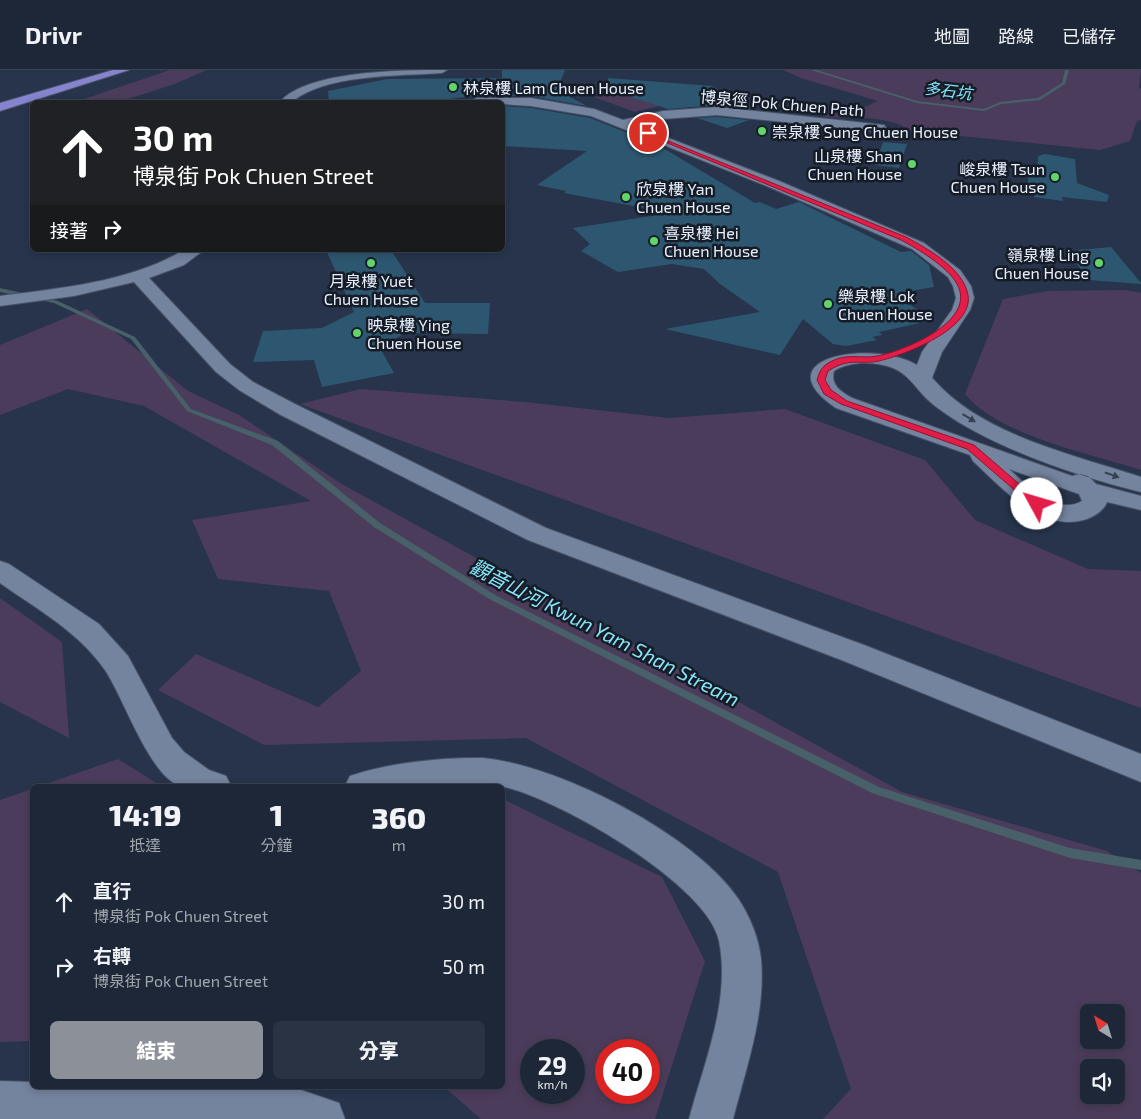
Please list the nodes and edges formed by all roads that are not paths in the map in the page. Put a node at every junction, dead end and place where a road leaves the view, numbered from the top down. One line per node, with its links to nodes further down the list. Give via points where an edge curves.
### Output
1 (84, 70): 5 (highway)
2 (100, 70): 5 (highway)
3 (124, 70): 9 (highway)
4 (442, 70): 7 (street, via 339,80 297,92)
5 (20, 92): 6 (highway)
6 (0, 98)
7 (288, 100)
8 (505, 102): 10 (street, via 558,105)
9 (0, 107)
10 (623, 124): 11 (street, 博泉徑 Pok Chuen Path, via 663,115 717,111); 15 (street, via 858,218 918,246 943,264 962,286 965,298)
11 (880, 128)
12 (192, 252): 13 (street, via 175,262)
13 (137, 275): 14 (street, via 103,284); 25 (street, via 223,368 246,386 537,534 854,653)
14 (0, 301)
15 (949, 328): 16 (street); 17 (street, via 932,352)
16 (877, 359): 17 (street, via 903,366); 18 (street, via 855,358 836,362 821,375 828,392)
17 (921, 395): 18 (street, via 890,412); 20 (street, one-way to 20, via 992,431)
18 (865, 410): 19 (street)
19 (970, 447): 22 (street); 22 (street, via 1027,497 1050,510 1064,513 1088,510 1095,497)
20 (1050, 454): 21 (street, one-way to 21); 22 (street)
21 (1141, 485)
22 (1090, 490): 23 (street)
23 (1141, 503)
24 (0, 570): 26 (street, via 89,631 117,664 161,747 172,761 198,781)
25 (1141, 768)
26 (208, 784)
27 (376, 784): 30 (street, via 461,772 499,772 530,779 583,803 643,838 668,854 704,885 731,920 742,954 738,1003)
28 (0, 1103): 29 (street, via 270,1108)
29 (323, 1119)
30 (711, 1119)

